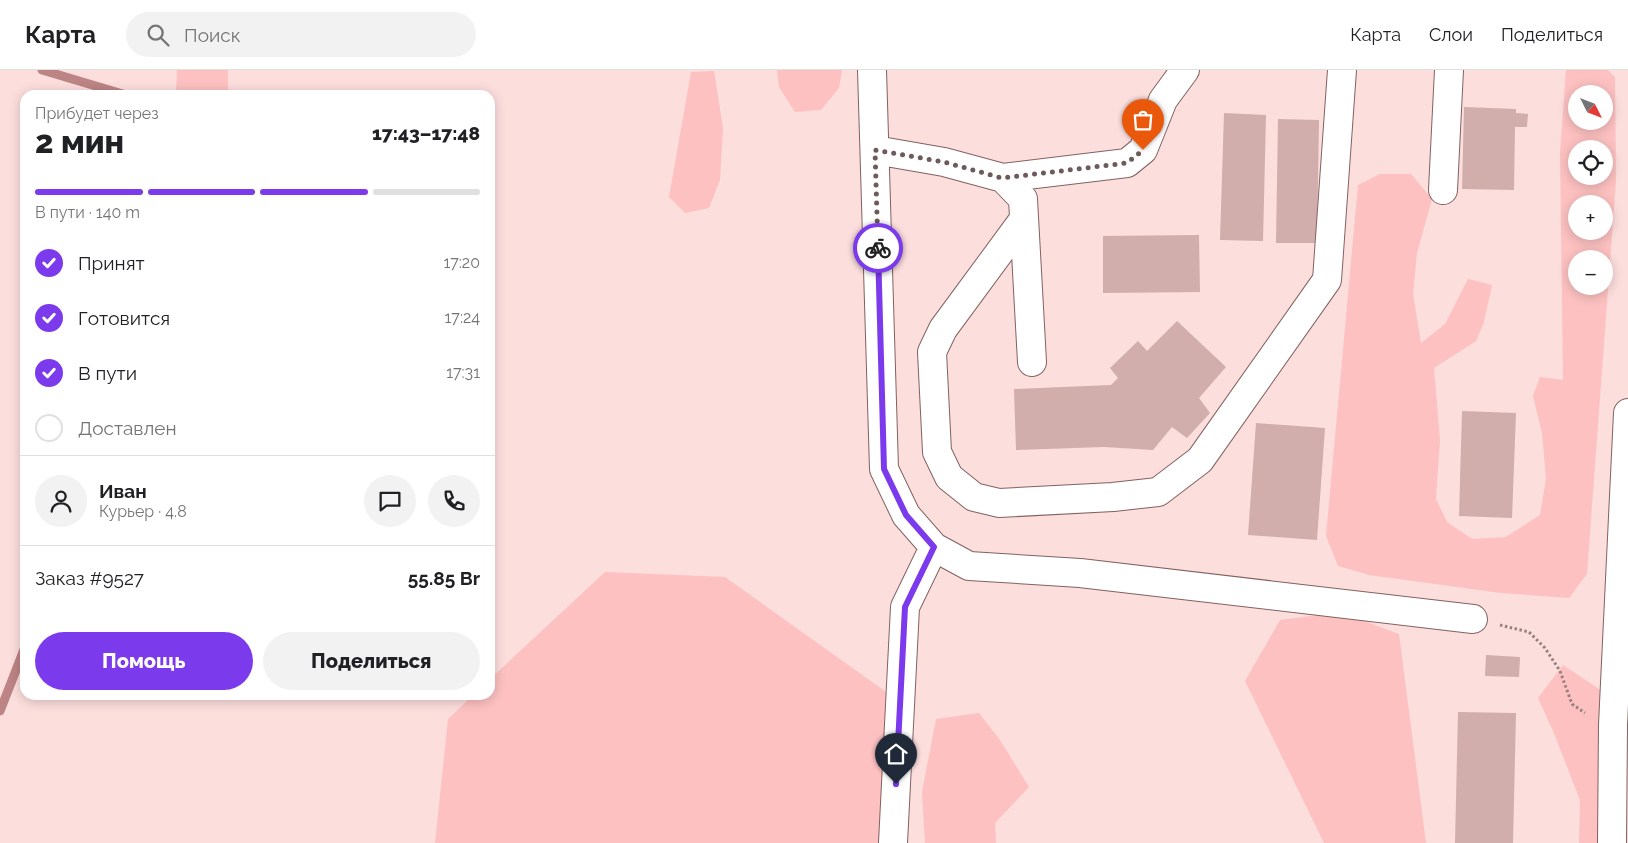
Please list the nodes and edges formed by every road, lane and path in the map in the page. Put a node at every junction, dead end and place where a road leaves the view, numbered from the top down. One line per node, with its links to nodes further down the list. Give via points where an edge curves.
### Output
1 (872, 70): 5 (street)
2 (1185, 70): 6 (street, via 1163,100 1143,150 1127,163)
3 (1342, 70): 8 (street, via 1327,280 1200,460 1158,492 999,503 974,497 949,477 937,452 932,352 944,329)
4 (1449, 70): 7 (street)
5 (875, 150): 6 (street, via 944,162); 11 (street, via 884,469 906,515)
6 (1002, 178): 8 (street, via 1023,199)
7 (1443, 190)
8 (1024, 219): 9 (street)
9 (1032, 362)
10 (1628, 412): 13 (street)
11 (934, 547): 12 (street, via 969,566 1080,573); 14 (street, via 905,607)
12 (1474, 619): 13 (path, via 1529,632 1545,648 1560,671 1572,704)
13 (1613, 725): 15 (street)
14 (892, 843)
15 (1612, 843)

